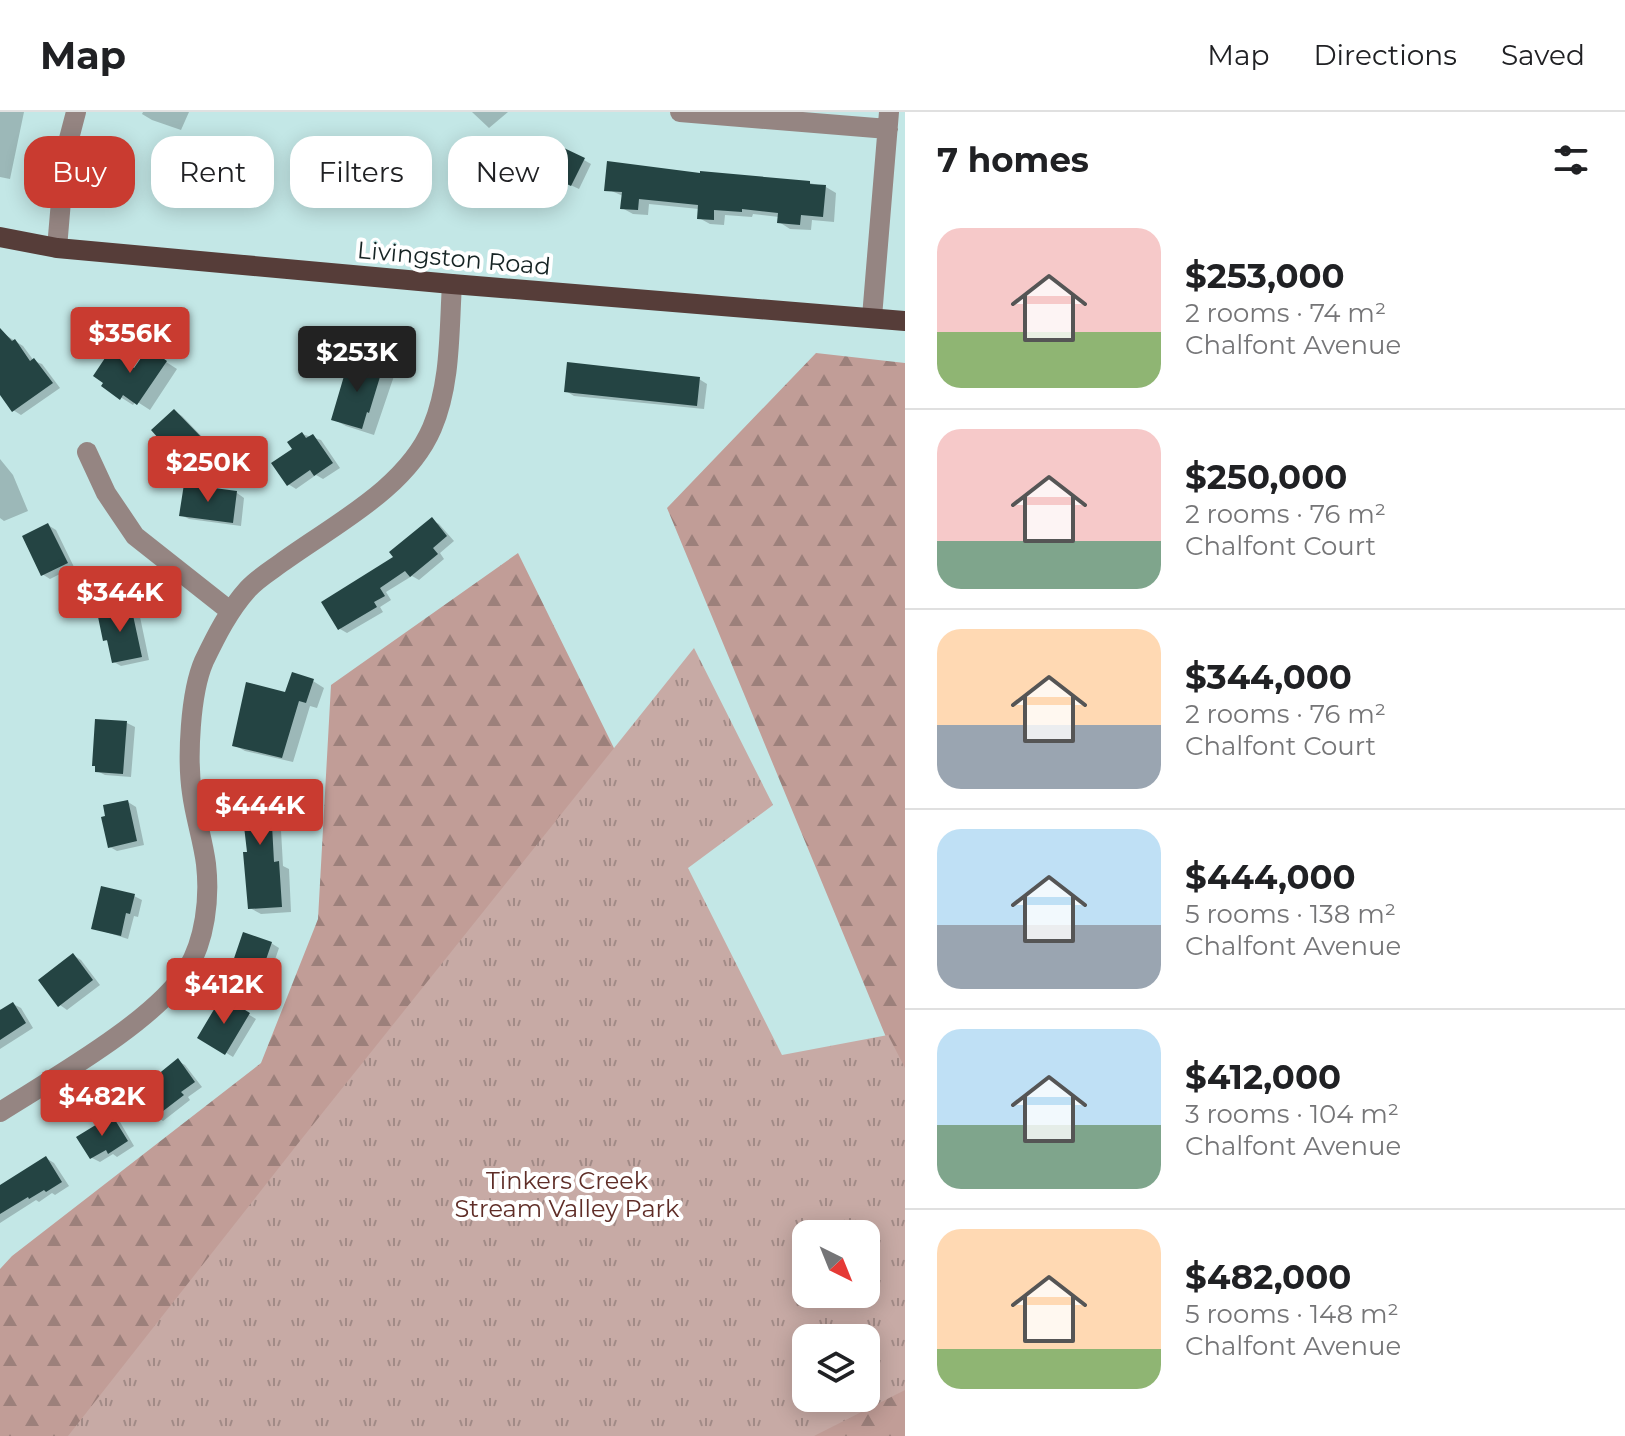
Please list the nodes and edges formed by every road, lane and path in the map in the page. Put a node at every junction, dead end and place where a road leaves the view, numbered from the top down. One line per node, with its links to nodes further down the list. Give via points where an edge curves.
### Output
1 (76, 112): 5 (street, via 65,154)
2 (680, 112): 3 (street)
3 (888, 121): 7 (street)
4 (0, 237): 5 (main road, Livingston Road)
5 (57, 248): 6 (main road, Livingston Road)
6 (452, 284): 7 (main road, Livingston Road); 10 (street, via 444,395 417,455 386,489 250,587)
7 (872, 317): 8 (main road, Livingston Road)
8 (905, 321)
9 (87, 452): 10 (street, via 135,536)
10 (230, 611): 11 (street, via 202,665 194,701 191,791 207,867 205,924 188,969 135,1021)
11 (0, 1112)

